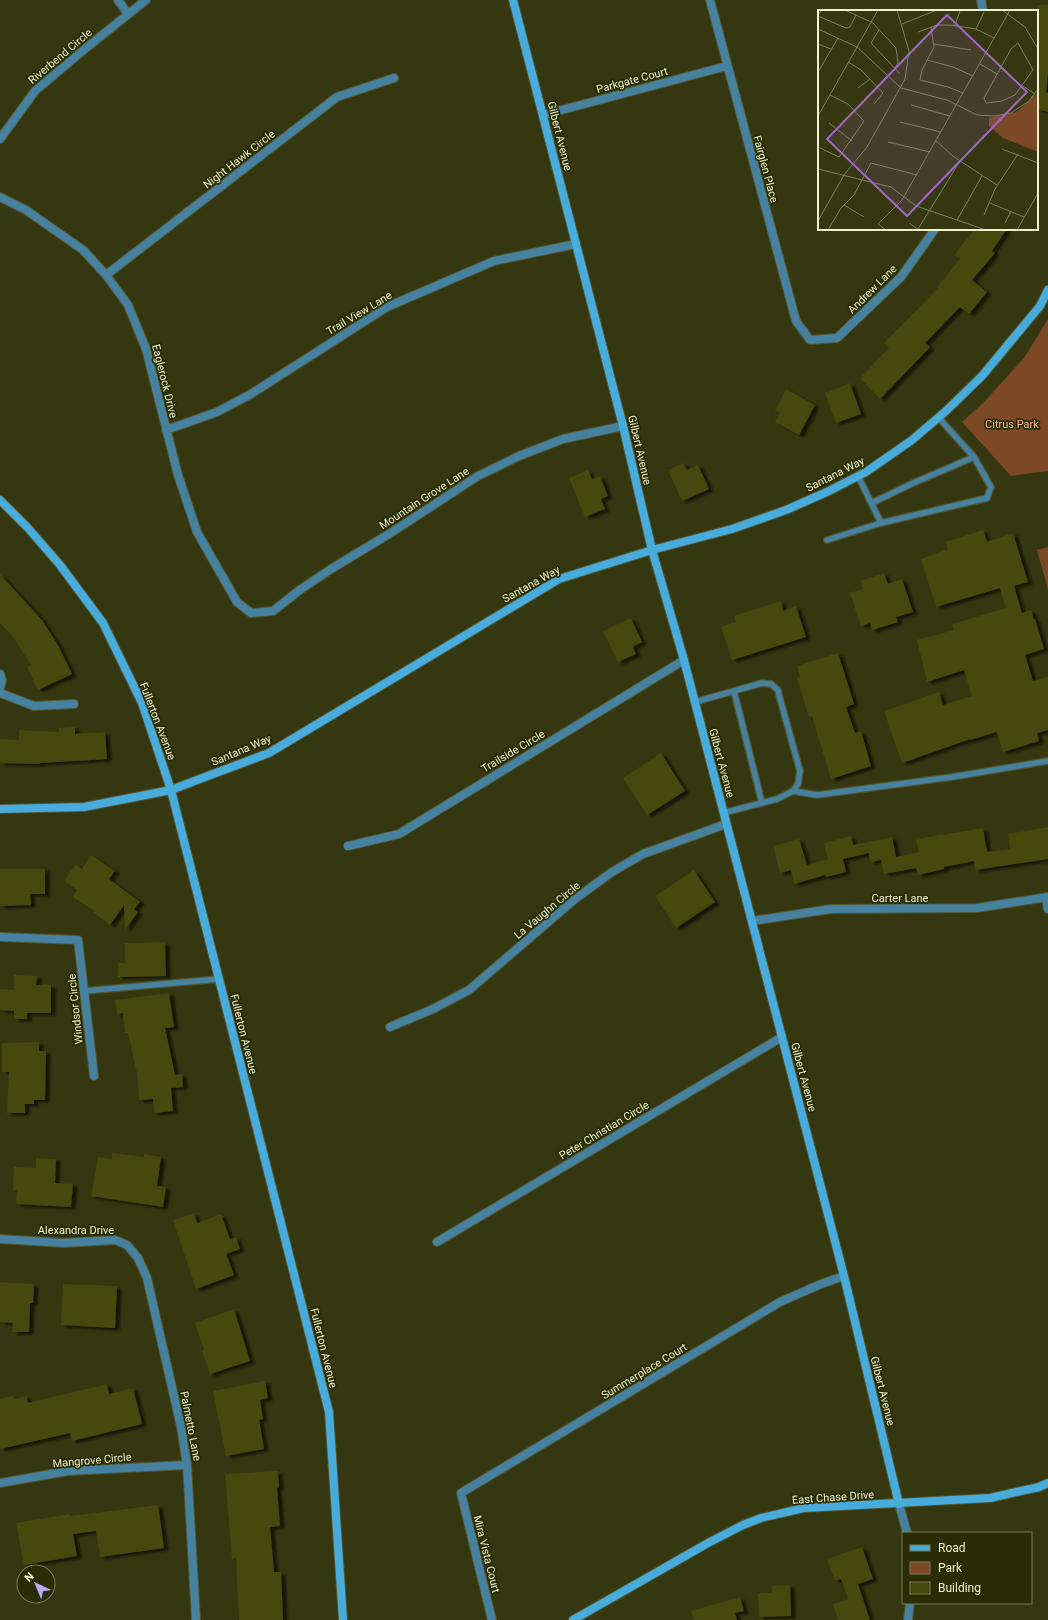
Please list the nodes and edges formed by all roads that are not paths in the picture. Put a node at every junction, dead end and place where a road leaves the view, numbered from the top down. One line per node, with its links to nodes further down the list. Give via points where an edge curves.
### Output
1 (118, 0): 7 (street)
2 (146, 0): 7 (street, Riverbend Circle)
3 (513, 0): 10 (street, Gilbert Avenue)
4 (710, 0): 8 (street, Fairglen Place)
5 (981, 0): 6 (street)
6 (982, 10)
7 (128, 14): 11 (street, Riverbend Circle, via 35,91)
8 (727, 66): 10 (street, Parkgate Court); 17 (street, Fairglen Place, via 796,321)
9 (394, 78): 15 (street, Night Hawk Circle, via 337,97)
10 (543, 115): 14 (street, Gilbert Avenue)
11 (0, 139)
12 (0, 197): 15 (street, Eaglerock Drive, via 56,230 83,250)
13 (934, 230): 17 (street, Andrew Lane, via 901,277 837,338)
14 (576, 244): 19 (street, Gilbert Avenue); 20 (street, Trail View Lane, via 494,261 387,307 251,394 217,412)
15 (106, 275): 20 (street, Eaglerock Drive, via 128,305 146,349)
16 (1048, 290): 18 (street, Santana Way, via 1040,306 982,376)
17 (810, 340)
18 (938, 417): 21 (lane); 22 (street, Santana Way, via 912,440)
19 (623, 426): 27 (street, Gilbert Avenue); 28 (street, Mountain Grove Lane, via 563,439 478,476 325,573 273,611)
20 (166, 430): 28 (street, Eaglerock Drive, via 197,532 237,602)
21 (974, 457): 24 (lane); 25 (lane, via 992,487 987,498)
22 (858, 476): 24 (lane); 27 (street, Santana Way, via 786,510 732,529)
23 (0, 500): 37 (street, Fullerton Avenue, via 60,565 103,623 142,703)
24 (872, 503): 25 (lane)
25 (881, 523): 26 (lane)
26 (827, 540)
27 (652, 550): 29 (street, Gilbert Avenue); 37 (street, Santana Way, via 559,579 269,753)
28 (251, 613)
29 (684, 660): 34 (street, Gilbert Avenue); 43 (street, Trailside Circle, via 398,834)
30 (0, 674): 31 (street)
31 (0, 688)
32 (734, 691): 34 (lane); 38 (lane, via 767,682 778,690 800,771 798,784); 39 (lane)
33 (0, 693): 35 (street, via 34,706)
34 (694, 702): 41 (street, Gilbert Avenue)
35 (74, 704)
36 (1048, 761): 38 (lane, via 817,795)
37 (171, 790): 40 (street, Santana Way, via 84,807); 48 (street, Fullerton Avenue)
38 (793, 791): 39 (lane)
39 (762, 803): 41 (lane)
40 (0, 809)
41 (724, 813): 42 (street, Gilbert Avenue)
42 (726, 824): 46 (street, Gilbert Avenue); 50 (street, La Vaughn Circle, via 643,854 612,872 575,899 469,990)
43 (348, 846)
44 (1047, 897): 45 (street); 46 (street, Carter Lane, via 977,908 831,909)
45 (1048, 909)
46 (752, 921): 51 (street, Gilbert Avenue)
47 (0, 937): 49 (street, Windsor Circle, via 78,940)
48 (219, 978): 49 (lane); 65 (street, Fullerton Avenue, via 329,1412)
49 (84, 991): 52 (street, Windsor Circle)
50 (390, 1027)
51 (782, 1037): 54 (street, Peter Christian Circle); 56 (street, Gilbert Avenue)
52 (94, 1076)
53 (0, 1239): 55 (street, Alexandra Drive, via 64,1243 115,1240)
54 (437, 1242)
55 (127, 1245): 57 (street, Palmetto Lane, via 138,1258 147,1278 181,1427)
56 (844, 1276): 60 (street, Summerplace Court, via 780,1302); 61 (street, Gilbert Avenue)
57 (187, 1465): 58 (street, Mangrove Circle, via 68,1471); 64 (street, Palmetto Lane)
58 (0, 1483)
59 (1048, 1483): 61 (street, East Chase Drive, via 990,1498)
60 (461, 1493): 66 (street, Mira Vista Court)
61 (899, 1504): 62 (street, Gilbert Avenue); 67 (street, East Chase Drive, via 804,1508 761,1518 708,1543)
62 (907, 1532)
63 (910, 1604): 68 (street)
64 (196, 1620)
65 (343, 1620)
66 (492, 1620)
67 (573, 1620)
68 (908, 1620)

